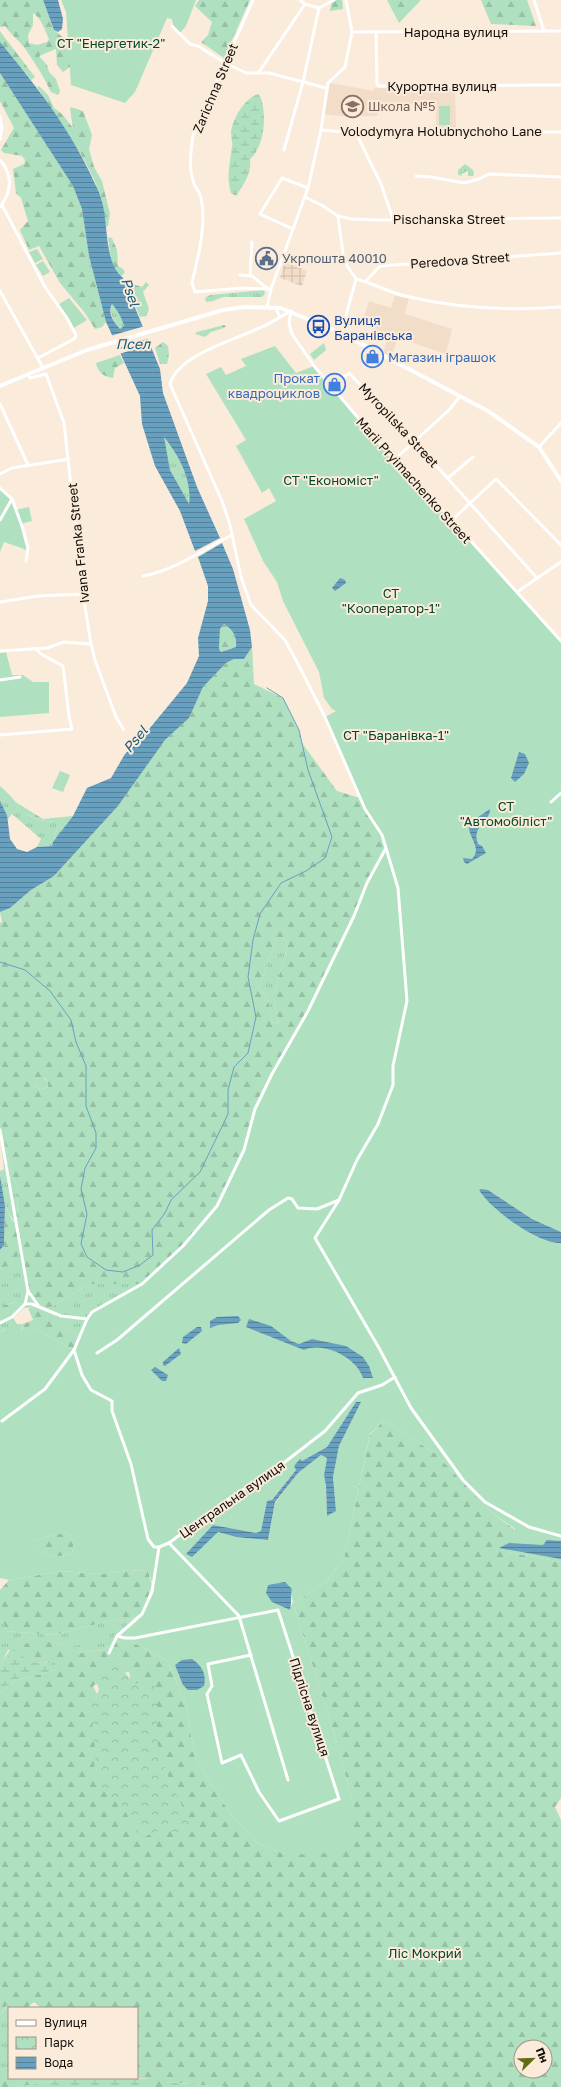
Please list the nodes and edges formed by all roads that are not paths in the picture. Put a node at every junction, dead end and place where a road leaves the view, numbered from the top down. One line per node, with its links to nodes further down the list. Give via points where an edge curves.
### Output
1 (253, 0): 13 (street, Zarichna Street)
2 (300, 0): 6 (street)
3 (334, 0): 7 (street)
4 (346, 0): 10 (street)
5 (534, 0): 11 (street)
6 (305, 4): 7 (street); 14 (street)
7 (319, 8): 15 (street)
8 (172, 26): 13 (street, via 185,41)
9 (376, 31): 10 (street, Народна вулиця); 11 (street, Народна вулиця); 16 (street, Курортна вулиця, via 379,86)
10 (352, 32): 17 (street, via 345,67 333,77)
11 (544, 32): 12 (street, Народна вулиця)
12 (561, 32)
13 (225, 63): 14 (street, via 246,73); 40 (street, Zarichna Street, via 199,120 191,152 191,170 194,184 201,197 202,218 192,283 195,292)
14 (259, 72): 15 (street)
15 (303, 82): 17 (street); 23 (street)
16 (561, 85)
17 (326, 88): 19 (street)
18 (0, 117): 22 (street)
19 (321, 130): 21 (street, Volodymyra Holubnychoho Lane); 27 (street)
20 (561, 132): 21 (street, Volodymyra Holubnychoho Lane)
21 (356, 133): 32 (street, via 381,184)
22 (0, 140)
23 (284, 150)
24 (0, 160): 29 (street, via 7,168 10,180)
25 (416, 176): 26 (street, via 464,183 489,174)
26 (561, 177)
27 (308, 188): 28 (street); 33 (street, via 282,178 260,214)
28 (305, 197): 30 (street); 33 (street)
29 (1, 206): 48 (street, via 45,287 76,335 74,339)
30 (338, 216): 32 (street, Pischanska Street, via 352,219); 38 (street, via 344,261)
31 (561, 218): 32 (street, Pischanska Street)
32 (393, 219)
33 (292, 229): 40 (street)
34 (252, 242): 37 (street)
35 (561, 252): 39 (street, Peredova Street, via 380,266)
36 (240, 275): 37 (street)
37 (250, 276): 40 (street)
38 (356, 279): 39 (street); 47 (street)
39 (366, 281): 44 (street, via 391,292 449,304 493,308)
40 (270, 289): 42 (street)
41 (0, 291): 48 (street)
42 (267, 307): 43 (main road); 49 (main road, via 223,310 87,350)
43 (275, 307): 45 (main road); 46 (street)
44 (561, 307)
45 (291, 311): 46 (street); 47 (main road); 52 (street, Marii Pryimachenko Street, via 289,323 292,334)
46 (280, 317): 70 (street, via 201,353 172,376 170,384 222,501)
47 (341, 333): 53 (main road)
48 (38, 358): 49 (street)
49 (43, 368): 50 (main road)
50 (28, 375): 51 (main road); 59 (street, Ivana Franka Street, via 30,378 46,374 64,423)
51 (0, 386)
52 (331, 386): 56 (street, Myropilska Street, via 349,372); 60 (street, Marii Pryimachenko Street)
53 (460, 396): 56 (street); 57 (main road, via 488,411)
54 (0, 404): 61 (street)
55 (561, 423): 57 (street)
56 (415, 442): 60 (street); 63 (street, Myropilska Street)
57 (539, 447): 64 (main road)
58 (473, 457): 63 (street, Myropilska Street)
59 (68, 459): 61 (street); 77 (street, Ivana Franka Street)
60 (394, 460): 69 (street, Marii Pryimachenko Street)
61 (28, 465): 62 (street, via 12,468)
62 (0, 474)
63 (448, 478): 67 (street, Myropilska Street)
64 (561, 481)
65 (0, 488): 66 (street)
66 (12, 499): 68 (street); 72 (street, via 28,548)
67 (471, 503): 69 (street); 71 (street, via 496,479); 75 (street, Myropilska Street)
68 (0, 520)
69 (452, 520): 76 (street, Marii Pryimachenko Street)
70 (232, 535): 74 (street, via 185,562 158,574); 89 (street, via 251,605 285,640 325,717 365,809 382,835)
71 (561, 546)
72 (26, 561)
73 (561, 562): 75 (street)
74 (143, 576)
75 (537, 578): 76 (street)
76 (517, 592): 79 (street, Marii Pryimachenko Street)
77 (82, 594): 78 (street, via 38,596); 80 (street, Ivana Franka Street)
78 (0, 602)
79 (561, 641)
80 (91, 644): 81 (street, via 64,642 47,648); 85 (street, Ivana Franka Street, via 116,717)
81 (35, 648): 82 (street); 86 (street, via 63,666 68,716 72,729)
82 (0, 651)
83 (20, 677): 84 (street)
84 (0, 680)
85 (124, 730)
86 (0, 736)
87 (561, 793): 88 (street)
88 (551, 802)
89 (386, 848): 91 (street, via 398,888 407,1001 393,1066 393,1085 378,1124); 95 (street, via 367,882 354,916 308,1011 258,1103 244,1150 217,1206 183,1246 142,1284 102,1305)
90 (0, 1130): 92 (street)
91 (340, 1200): 98 (street, via 317,1209 298,1208 292,1199 288,1198 269,1210 117,1340); 99 (street, via 315,1238)
92 (28, 1291): 93 (street); 94 (street)
93 (25, 1304): 94 (street); 96 (street, via 12,1317)
94 (38, 1305): 95 (street, via 62,1316)
95 (87, 1319): 97 (street)
96 (0, 1323)
97 (74, 1350): 100 (street, via 44,1389); 103 (street, via 82,1375 91,1390 112,1401 112,1411 139,1496 148,1540 154,1547)
98 (97, 1353)
99 (395, 1377): 101 (street, via 411,1408 463,1480 480,1497 529,1527); 102 (street, Центральна вулиця, via 358,1393 325,1431)
100 (2, 1421)
101 (561, 1536)
102 (169, 1543): 103 (street); 104 (street, Центральна вулиця)
103 (159, 1547): 105 (street, via 152,1592 142,1614)
104 (239, 1616): 105 (street, via 135,1638); 107 (street, Центральна вулиця); 107 (street, Підлісна вулиця, via 278,1610 339,1799 280,1821 259,1792 241,1756 222,1763 207,1694 212,1686 208,1664)
105 (117, 1636): 106 (street)
106 (109, 1653)
107 (251, 1655): 108 (street, Центральна вулиця)
108 (288, 1780)

